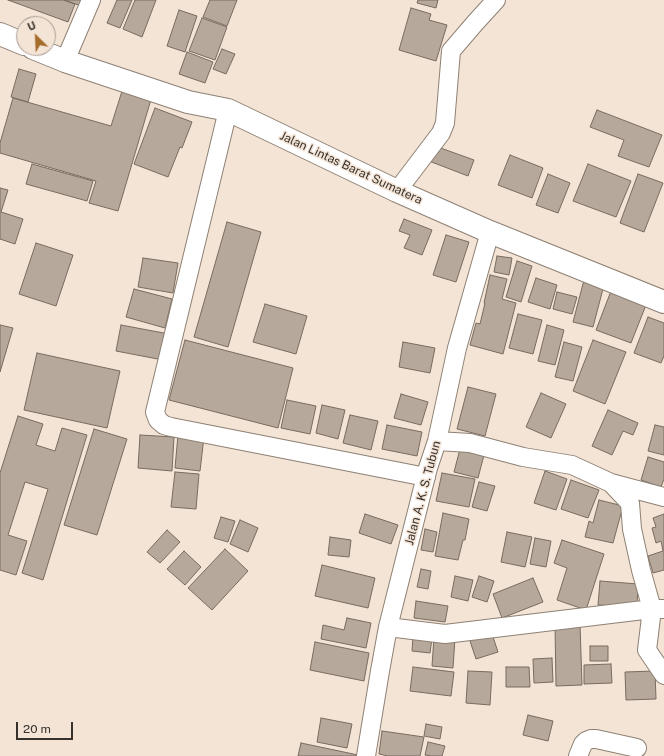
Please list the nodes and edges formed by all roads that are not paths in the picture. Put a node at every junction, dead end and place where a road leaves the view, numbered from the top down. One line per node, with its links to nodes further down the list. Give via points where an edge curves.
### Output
1 (91, 0): 6 (street)
2 (496, 0): 8 (street, via 451,51 445,123 441,133)
3 (0, 34): 4 (highway)
4 (16, 41)
5 (53, 56): 6 (highway, Jalan Lintas Barat Sumatera)
6 (65, 61): 7 (highway, Jalan Lintas Barat Sumatera, via 188,102)
7 (228, 110): 8 (highway, Jalan Lintas Barat Sumatera); 12 (street, via 155,412 158,420 171,427)
8 (397, 191): 9 (highway, Jalan Lintas Barat Sumatera)
9 (490, 232): 10 (highway, Jalan Lintas Barat Sumatera); 11 (street, Jalan A. K. S. Tubun, via 457,348)
10 (664, 302)
11 (437, 441): 12 (street, Jalan A. K. S. Tubun); 13 (street, via 470,443 523,457 572,465)
12 (426, 477): 16 (street, Jalan A. K. S. Tubun)
13 (611, 483): 14 (street); 15 (street, via 630,503 632,529 641,570)
14 (664, 497)
15 (658, 609): 16 (street, via 446,634); 17 (street, via 647,650)
16 (388, 627): 19 (street, Jalan A. K. S. Tubun)
17 (664, 675)
18 (637, 748): 20 (street, via 596,738 583,744)
19 (366, 756)
20 (578, 756)

